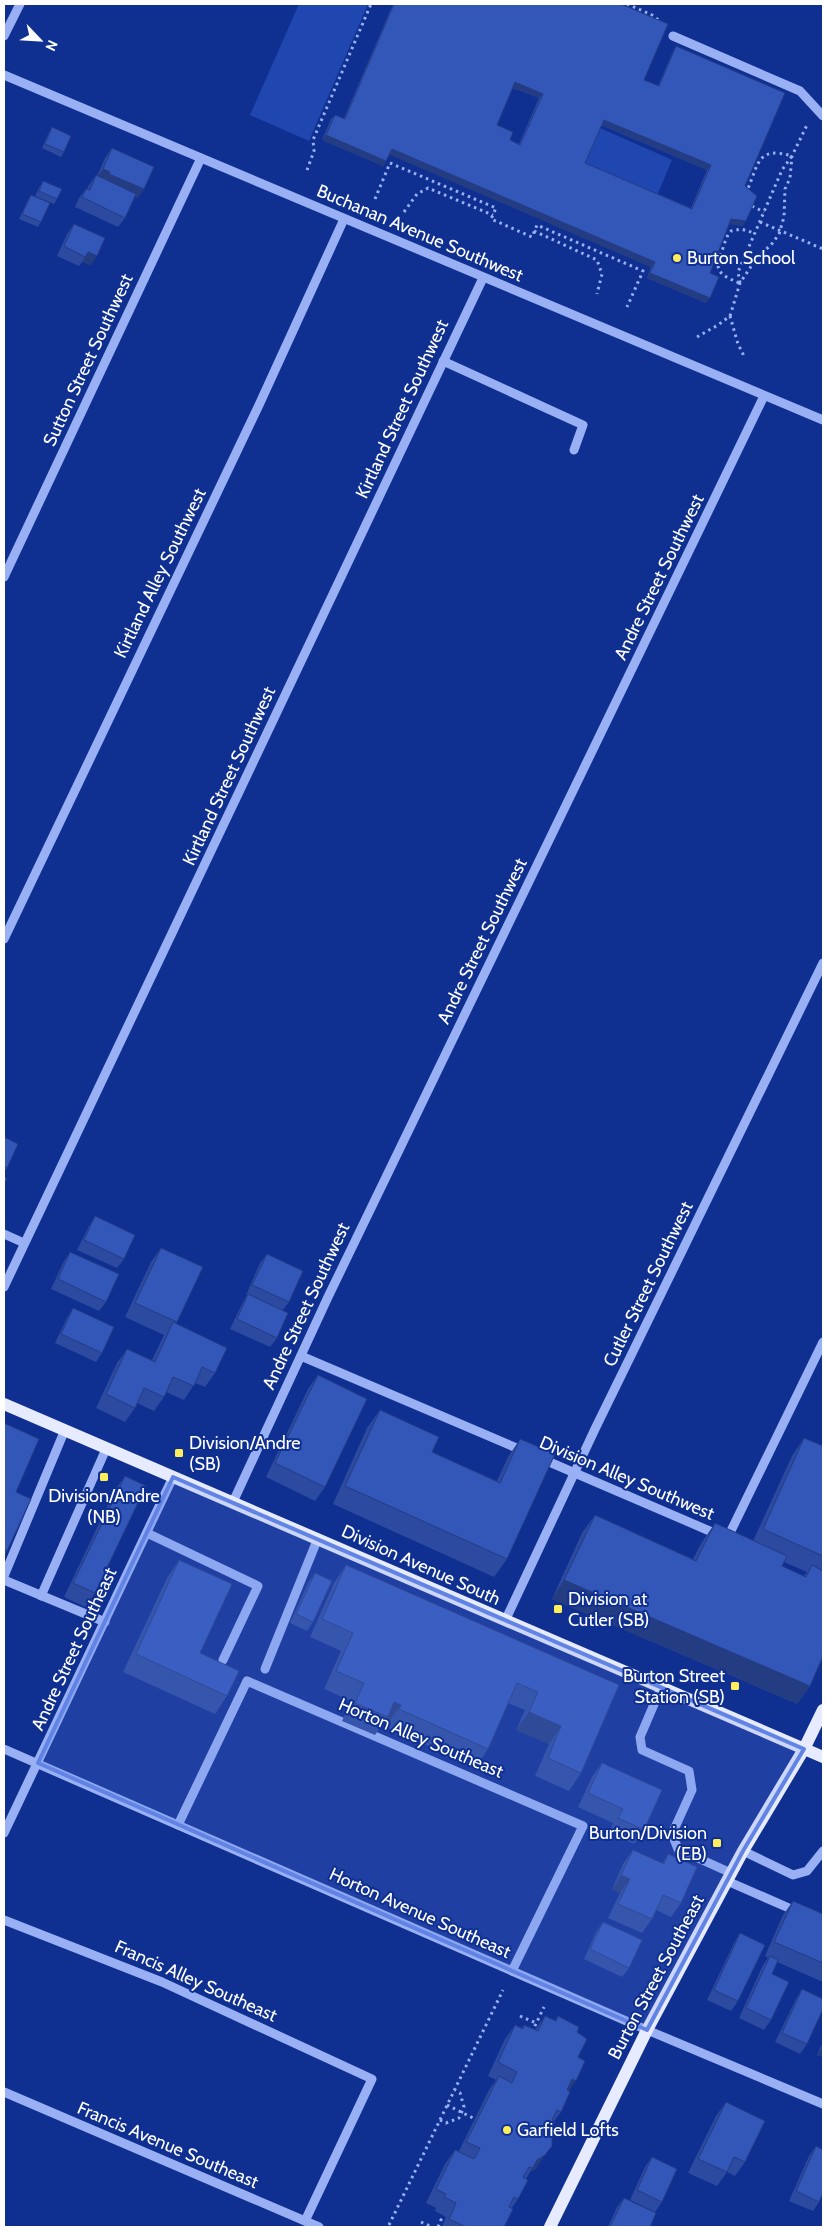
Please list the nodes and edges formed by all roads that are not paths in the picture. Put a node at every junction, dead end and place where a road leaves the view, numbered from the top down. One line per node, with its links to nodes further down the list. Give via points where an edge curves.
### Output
1 (20, 4): 2 (street)
2 (4, 36)
3 (673, 36): 5 (street, via 800,91)
4 (4, 75): 6 (street, Buchanan Avenue Southwest)
5 (823, 116)
6 (201, 158): 7 (street, Buchanan Avenue Southwest); 13 (street, Sutton Street Southwest)
7 (344, 219): 8 (street, Buchanan Avenue Southwest); 14 (street, Kirtland Alley Southwest, via 260,405)
8 (483, 278): 9 (street, Kirtland Street Southwest); 10 (street, Buchanan Avenue Southwest)
9 (443, 361): 12 (street, via 583,425); 17 (street, Kirtland Street Southwest)
10 (764, 396): 11 (street, Buchanan Avenue Southwest); 20 (street, Andre Street Southwest)
11 (823, 420)
12 (574, 450)
13 (4, 577)
14 (4, 939)
15 (823, 963): 24 (street, Cutler Street Southwest)
16 (4, 1234): 17 (street)
17 (24, 1243): 18 (street, Kirtland Street Southwest)
18 (4, 1287)
19 (823, 1342): 24 (street, Division Alley Southwest, via 729,1543)
20 (301, 1356): 24 (street, Division Alley Southwest); 26 (street, Andre Street Southwest)
21 (4, 1404): 22 (main road, Division Avenue South)
22 (64, 1432): 23 (main road, Division Avenue South); 29 (street)
23 (106, 1449): 25 (main road, Division Avenue South); 31 (street)
24 (574, 1472): 32 (street, Cutler Street Southwest)
25 (173, 1478): 26 (main road, Division Avenue South); 27 (street, Andre Street Southeast)
26 (233, 1502): 28 (main road, Division Avenue South)
27 (147, 1533): 33 (street, Andre Street Southeast); 34 (street, via 258,1586)
28 (318, 1538): 32 (main road, Division Avenue South); 35 (street)
29 (4, 1576)
30 (4, 1580): 31 (street)
31 (41, 1596): 33 (street)
32 (505, 1621): 36 (main road, Division Avenue South)
33 (105, 1622): 41 (street, Andre Street Southeast)
34 (223, 1660)
35 (265, 1668)
36 (661, 1688): 39 (main road, Division Avenue South); 46 (street, via 640,1737 642,1750 689,1771 692,1790 672,1834 678,1849)
37 (823, 1710): 39 (main road, Burton Street Southeast)
38 (4, 1749): 41 (street, Horton Avenue Southeast)
39 (804, 1749): 40 (main road, Division Avenue South); 44 (main road, Burton Street Southeast)
40 (823, 1757)
41 (38, 1763): 42 (street, Horton Avenue Southeast); 43 (street, Andre Street Southeast)
42 (178, 1824): 49 (street, Horton Avenue Southeast); 49 (street, Horton Alley Southeast, via 247,1681 583,1826)
43 (4, 1833)
44 (743, 1851): 45 (street, via 793,1874 807,1871); 46 (main road, Burton Street Southeast)
45 (823, 1851)
46 (729, 1877): 47 (street); 50 (main road, Burton Street Southeast)
47 (806, 1916)
48 (4, 1920): 53 (street, Francis Alley Southeast, via 162,1982 372,2078)
49 (512, 1971): 50 (street, Horton Avenue Southeast)
50 (647, 2030): 52 (street, Horton Avenue Southeast); 55 (main road, Burton Street Southeast)
51 (4, 2092): 53 (street, Francis Avenue Southeast)
52 (823, 2104)
53 (305, 2221): 54 (street, Francis Avenue Southeast)
54 (319, 2227)
55 (550, 2227)

